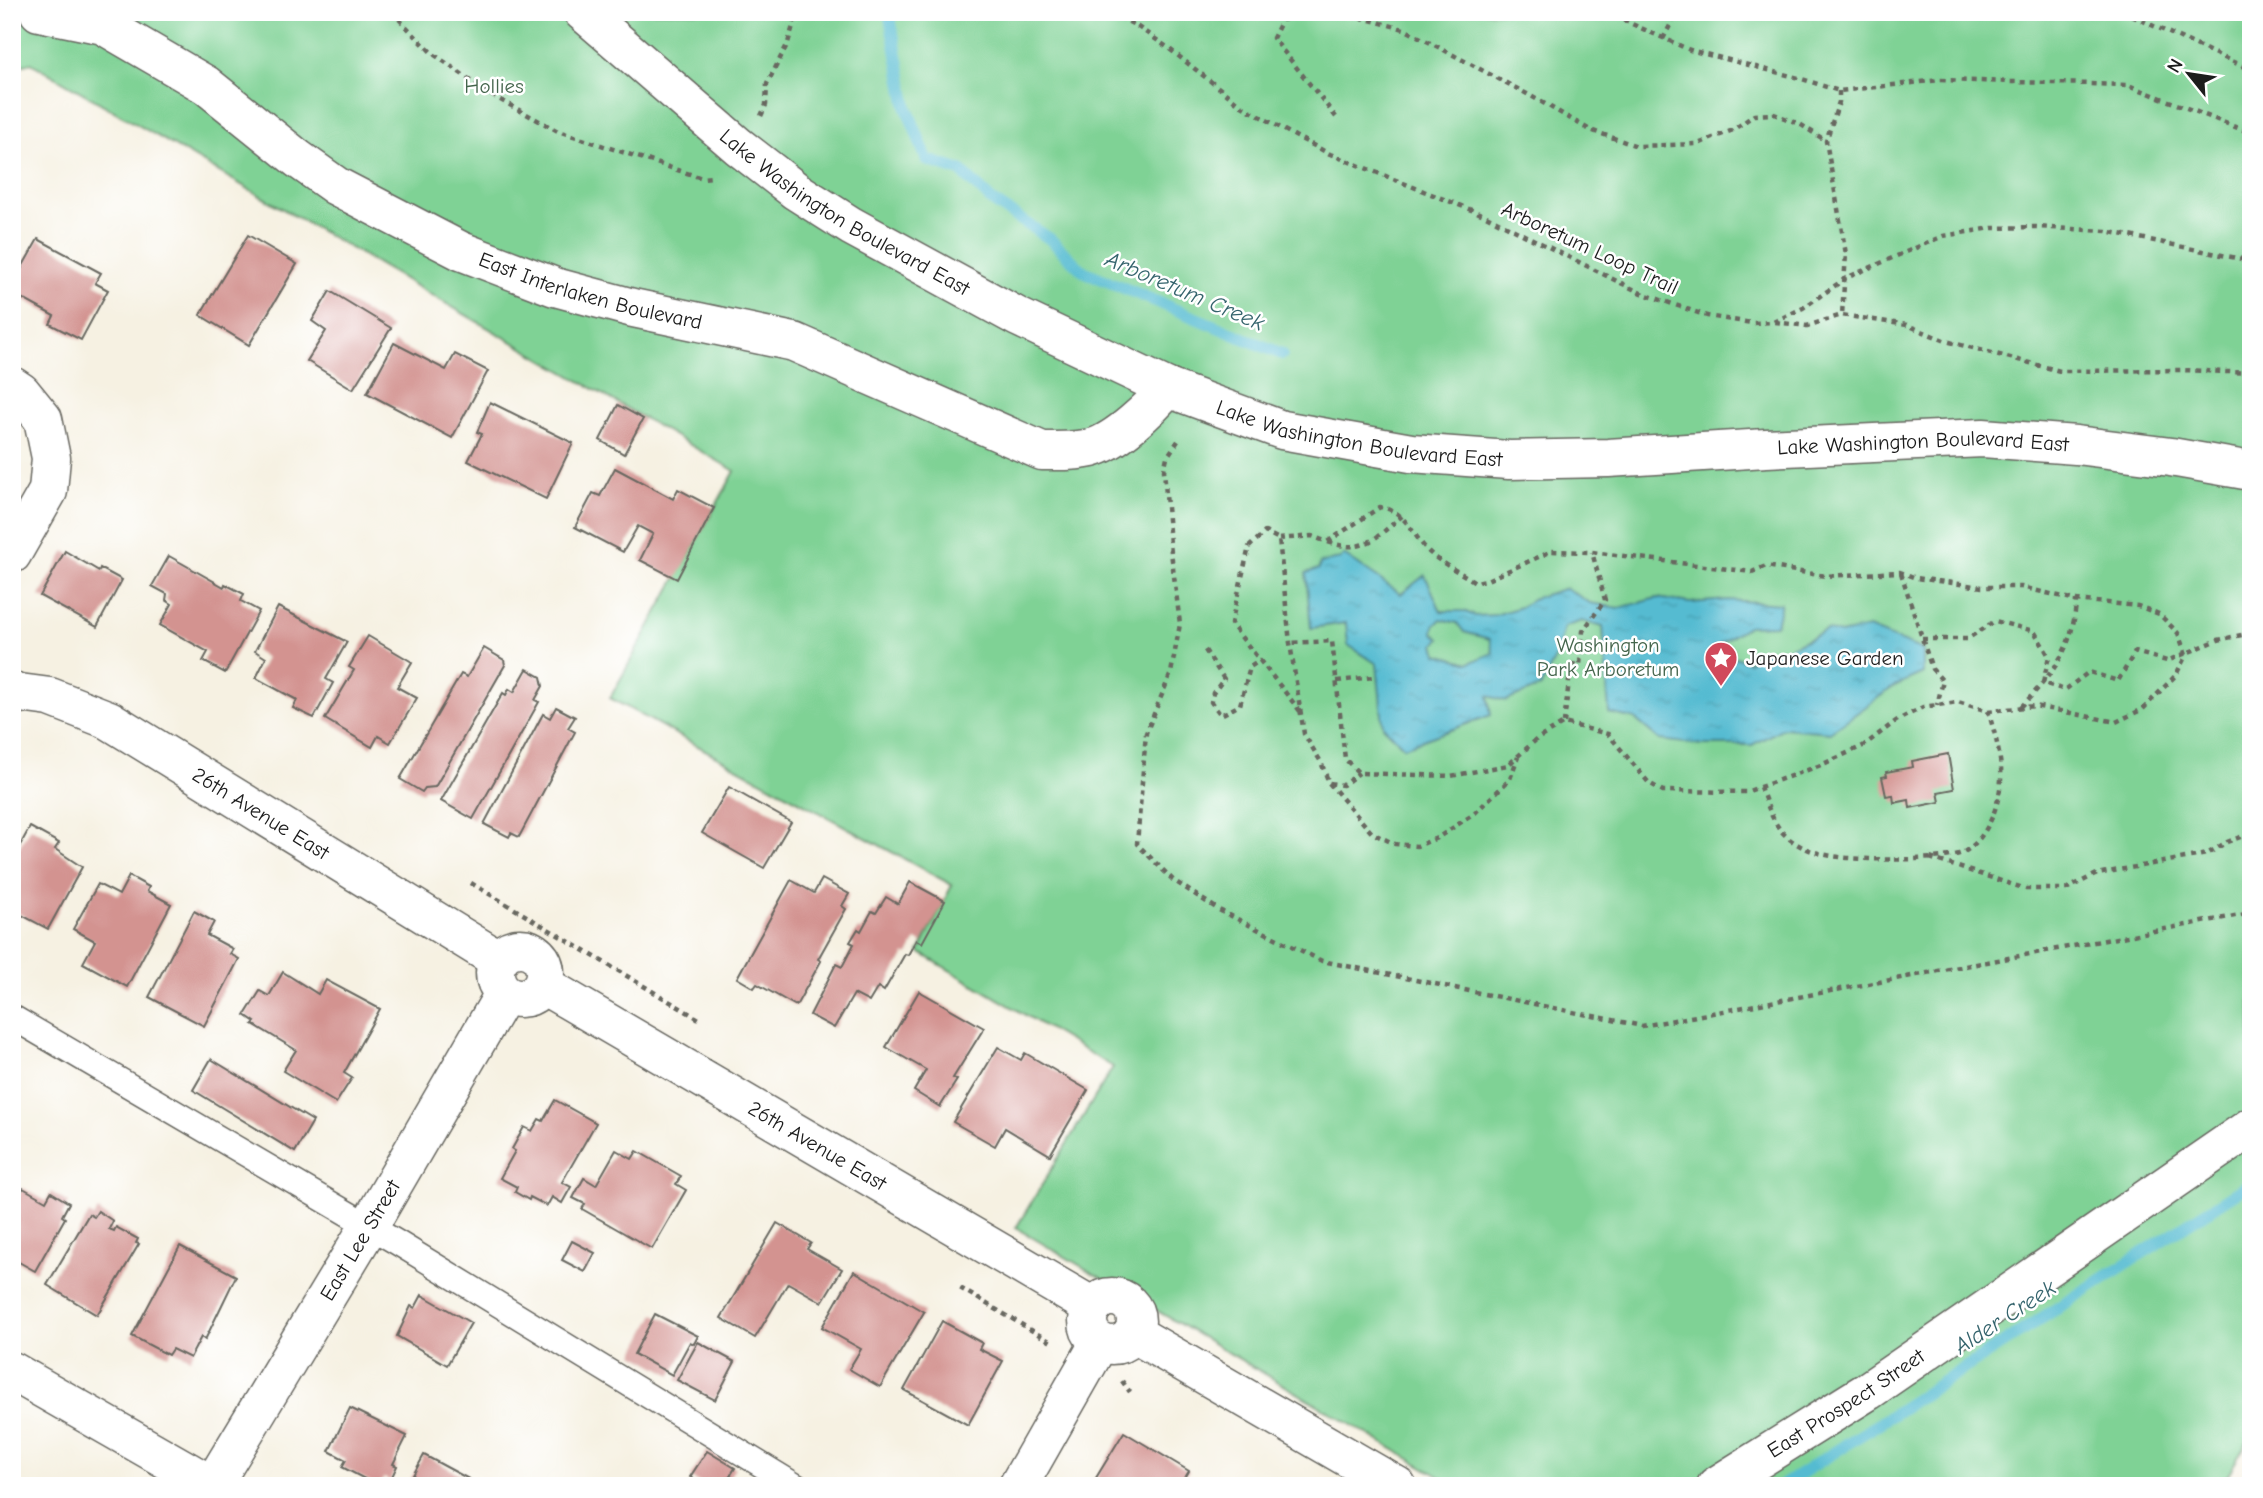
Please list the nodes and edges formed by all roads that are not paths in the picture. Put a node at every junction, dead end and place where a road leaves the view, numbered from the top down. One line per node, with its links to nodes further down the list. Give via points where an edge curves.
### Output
1 (23, 12): 4 (street)
2 (39, 12): 6 (street, East Interlaken Boulevard, via 103,25 206,85 336,186 461,251 555,287 794,342 1042,450 1093,448 1128,426)
3 (583, 12): 6 (street, Lake Washington Boulevard East, via 796,191 914,262)
4 (12, 14)
5 (12, 386): 8 (street, via 43,419 51,458 48,491)
6 (1168, 388): 7 (street, Lake Washington Boulevard East, via 1282,430 1411,453 1509,460 1608,458 1983,438 2076,445)
7 (2251, 471)
8 (12, 554)
9 (12, 692): 10 (street, 26th Avenue East, via 50,697 109,720)
10 (502, 977): 13 (street, East Lee Street); 14 (street, 26th Avenue East, via 520,999 543,985)
11 (12, 1017): 13 (lane)
12 (2251, 1127): 20 (street, East Prospect Street, via 1868,1391)
13 (369, 1226): 16 (street, East Lee Street); 17 (lane)
14 (1109, 1327): 18 (street); 19 (street, 26th Avenue East)
15 (12, 1371): 16 (street)
16 (213, 1486)
17 (796, 1486)
18 (1018, 1486)
19 (1397, 1486)
20 (1716, 1486)

